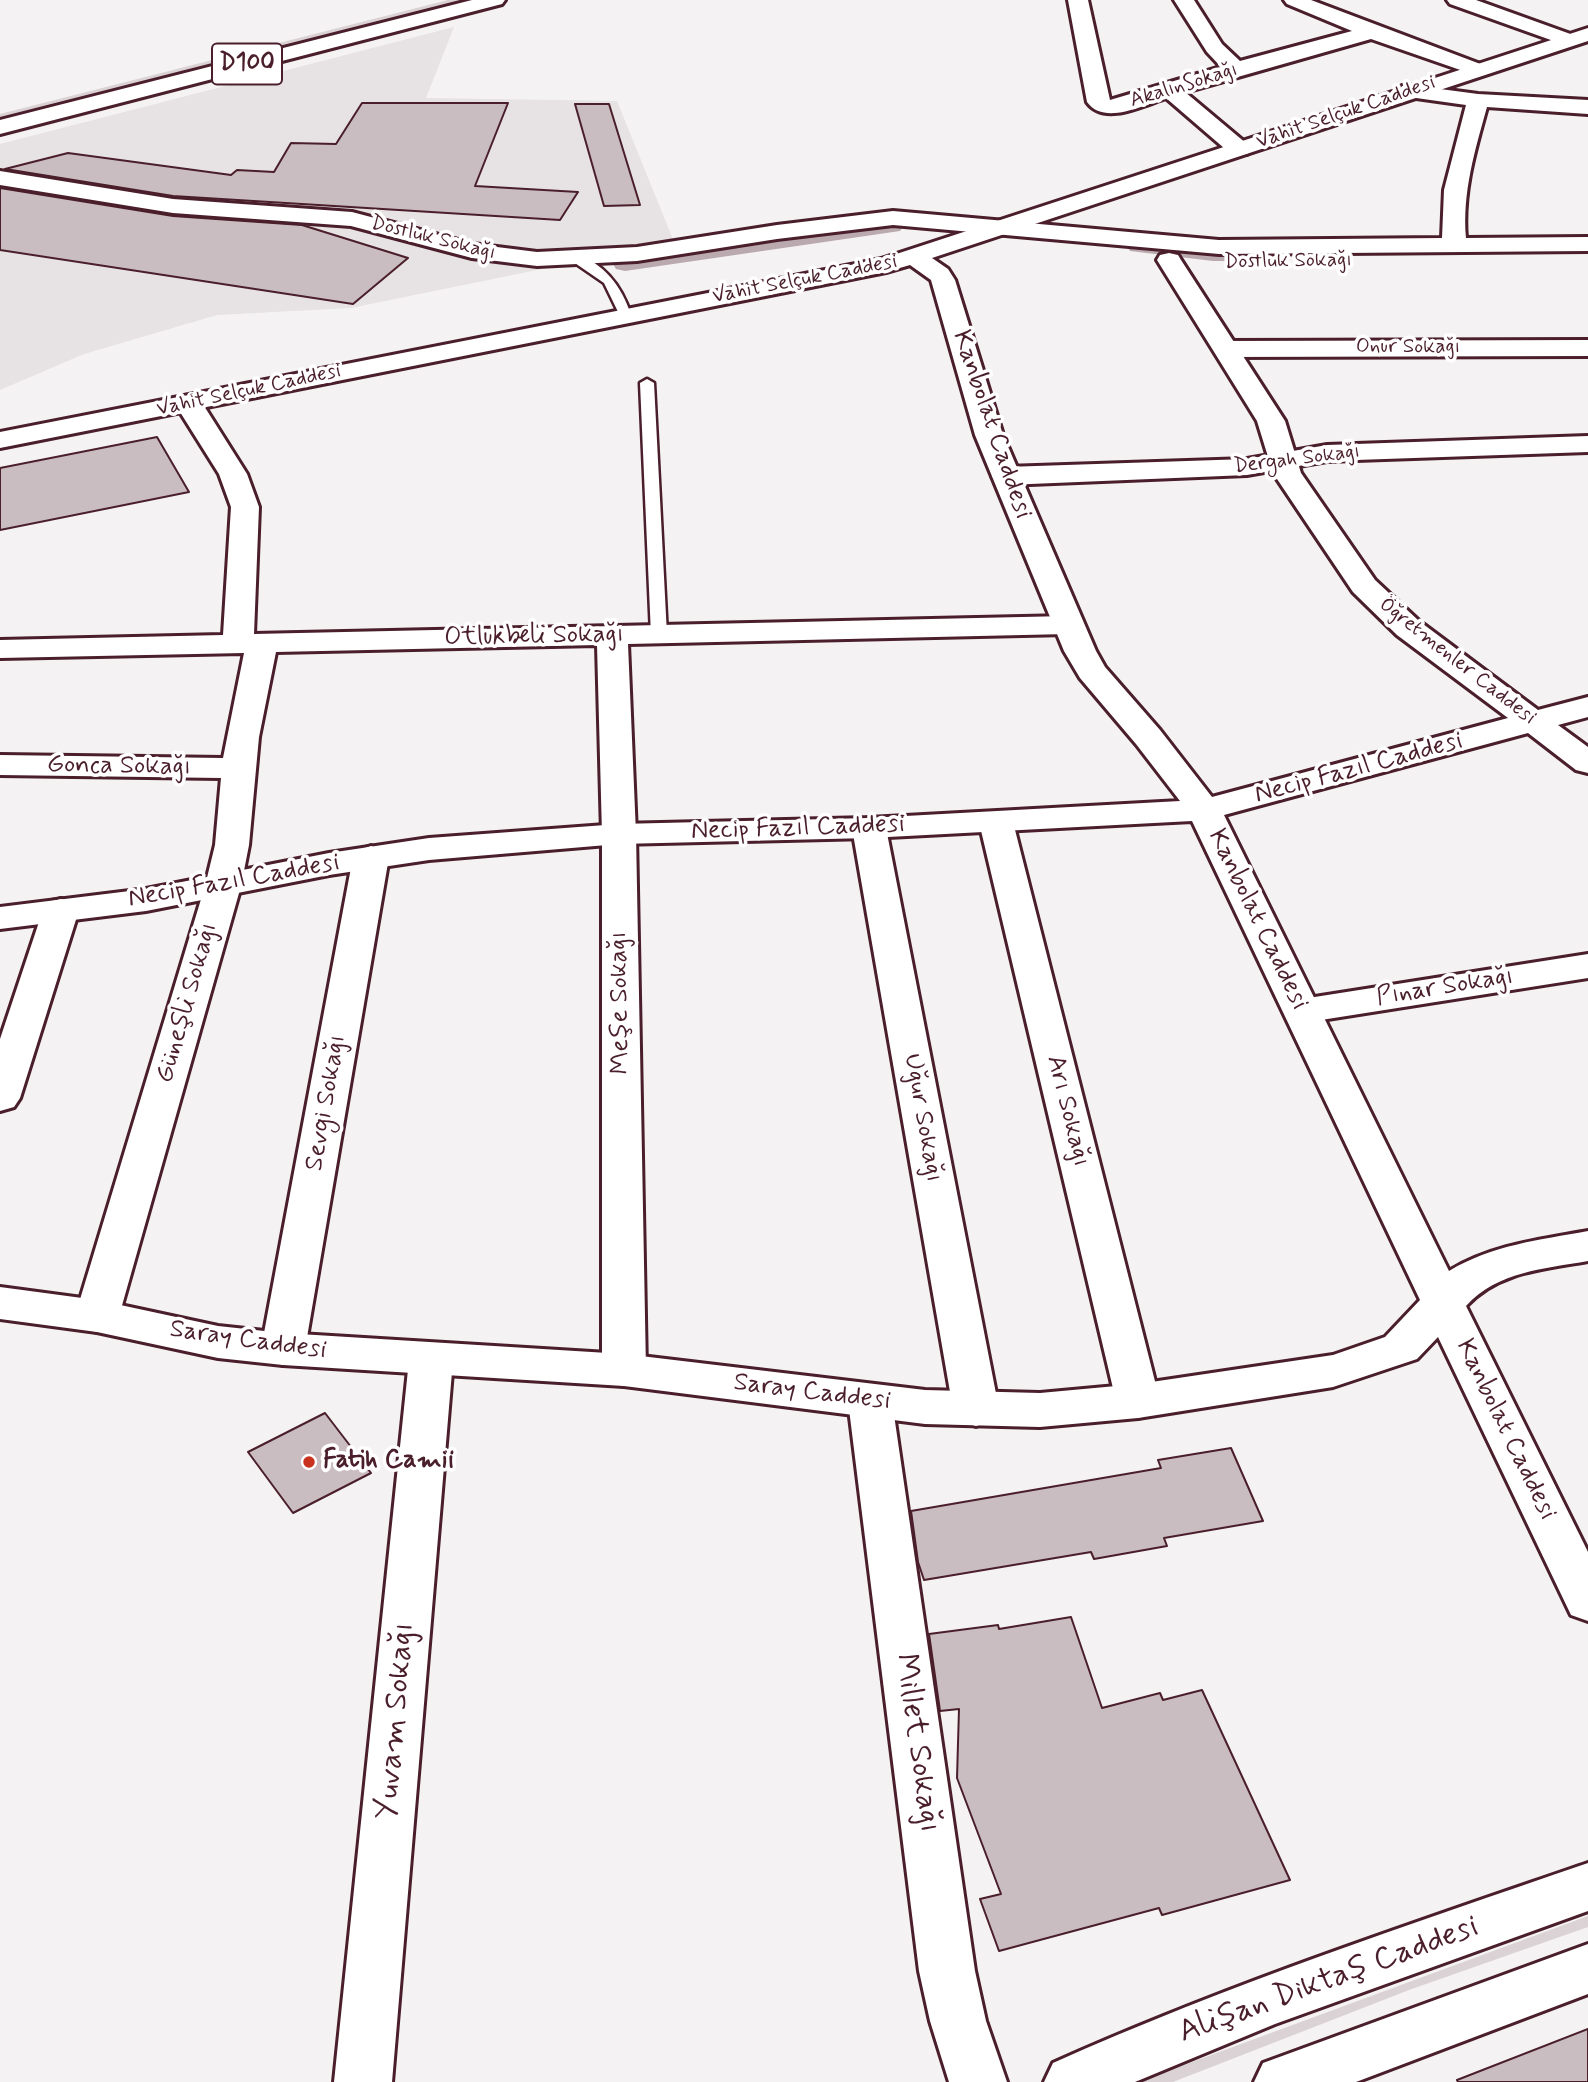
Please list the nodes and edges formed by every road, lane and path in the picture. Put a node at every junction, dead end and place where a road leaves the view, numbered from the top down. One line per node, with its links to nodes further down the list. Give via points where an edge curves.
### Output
1 (426, 0): 15 (main road, D100)
2 (495, 0): 16 (main road, D100)
3 (1078, 0): 11 (main road, AkalınSokağı, via 1101,105 1116,106)
4 (1184, 0): 9 (main road, via 1214,48)
5 (1294, 0): 7 (main road)
6 (1457, 0): 8 (main road)
7 (1372, 32): 9 (main road, AkalınSokağı); 10 (main road)
8 (1578, 37): 10 (main road, Vahit Selçuk Caddesi)
9 (1236, 69): 11 (main road, AkalınSokağı)
10 (1476, 69): 12 (main road, Vahit Selçuk Caddesi)
11 (1170, 91): 17 (main road)
12 (1410, 91): 13 (main road); 17 (main road, Vahit Selçuk Caddesi)
13 (1478, 100): 14 (main road); 21 (main road, via 1455,190 1451,219)
14 (1588, 107)
15 (0, 109)
16 (0, 127)
17 (1239, 149): 19 (main road, Vahit Selçuk Caddesi)
18 (0, 178): 23 (main road, Dostluk Sokağı, via 137,202 352,219 500,256)
19 (992, 229): 21 (main road, Dostluk Sokağı, via 1229,247); 22 (main road, Vahit Selçuk Caddesi); 23 (main road, Dostluk Sokağı, via 893,218 637,254); 25 (main road, Dostluk Sokağı, via 1049,244)
20 (1588, 244): 21 (main road, Dostluk Sokağı)
21 (1455, 246)
22 (914, 257): 26 (main road, Vahit Selçuk Caddesi); 34 (main road, Kanbolat Caddesi, via 943,280 976,397)
23 (576, 258): 26 (lane, via 617,289)
24 (1588, 259): 25 (main road, Dostluk Sokağı, via 1248,265)
25 (1169, 260): 28 (main road, Öğretmenler Caddesi)
26 (625, 315): 30 (main road, Vahit Selçuk Caddesi)
27 (1588, 348): 28 (main road, Onur Sokağı)
28 (1227, 349): 33 (main road, Öğretmenler Caddesi, via 1271,421)
29 (647, 383): 36 (lane)
30 (189, 404): 31 (main road, Vahit Selçuk Caddesi); 38 (main road, Güneşli Sokağı, via 233,474 245,507)
31 (0, 440)
32 (1588, 444): 33 (main road, Dergah Sokağı, via 1327,453)
33 (1283, 461): 34 (main road, Dergah Sokağı, via 1228,468); 41 (main road, Öğretmenler Caddesi, via 1350,568 1377,600)
34 (1006, 476): 35 (main road, Kanbolat Caddesi)
35 (1067, 625): 36 (main road, Otlukbeli Sokağı); 45 (main road, Kanbolat Caddesi, via 1091,671)
36 (659, 635): 37 (main road, Otlukbeli Sokağı)
37 (612, 636): 38 (main road, Otlukbeli Sokağı); 48 (main road, Meşe Sokağı)
38 (250, 644): 39 (main road, Otlukbeli Sokağı); 44 (main road, Güneşli Sokağı)
39 (0, 649)
40 (1588, 707): 41 (main road, Necip Fazıl Caddesi)
41 (1532, 722): 42 (main road, Öğretmenler Caddesi); 45 (main road, Necip Fazıl Caddesi)
42 (1588, 764)
43 (0, 765): 44 (main road, Gonca Sokağı)
44 (238, 768): 50 (main road, Güneşli Sokağı, via 232,845)
45 (1204, 810): 46 (main road, Necip Fazıl Caddesi); 54 (main road, Kanbolat Caddesi)
46 (996, 822): 47 (main road, Necip Fazıl Caddesi); 64 (main road, Arı Sokağı)
47 (869, 828): 48 (main road, Necip Fazıl Caddesi); 65 (main road, Uğur Sokağı)
48 (619, 834): 49 (main road, Necip Fazıl Caddesi); 62 (main road, Meşe Sokağı)
49 (371, 857): 50 (main road, Necip Fazıl Caddesi); 60 (main road, Sevgi Sokağı)
50 (222, 887): 51 (main road, Necip Fazıl Caddesi); 59 (main road, Güneşli Sokağı)
51 (61, 910): 52 (main road, Necip Fazıl Caddesi); 55 (main road)
52 (0, 918)
53 (1588, 966): 54 (main road, Pınar Sokağı)
54 (1302, 1011): 57 (main road, Kanbolat Caddesi)
55 (0, 1098)
56 (1588, 1246): 57 (main road, Saray Caddesi, via 1509,1260 1471,1278)
57 (1443, 1301): 64 (main road, Saray Caddesi, via 1401,1348 1373,1359 1332,1371); 66 (main road, Kanbolat Caddesi)
58 (2, 1309): 59 (main road, Saray Caddesi)
59 (97, 1316): 60 (main road, Saray Caddesi, via 218,1342)
60 (283, 1349): 61 (main road, Saray Caddesi)
61 (431, 1360): 62 (main road, Saray Caddesi); 69 (main road, Yuvam Sokağı)
62 (624, 1370): 63 (main road, Saray Caddesi)
63 (870, 1401): 65 (main road, Saray Caddesi); 70 (main road, Millet Sokağı, via 947,1970)
64 (1138, 1401): 65 (main road, Saray Caddesi, via 1040,1410)
65 (976, 1409)
66 (1588, 1601)
67 (1588, 1887): 71 (main road, Alişan Diktaş Caddesi, via 1215,2021)
68 (1588, 1969): 72 (main road)
69 (363, 2082)
70 (978, 2082)
71 (1073, 2082)
72 (1283, 2082)

